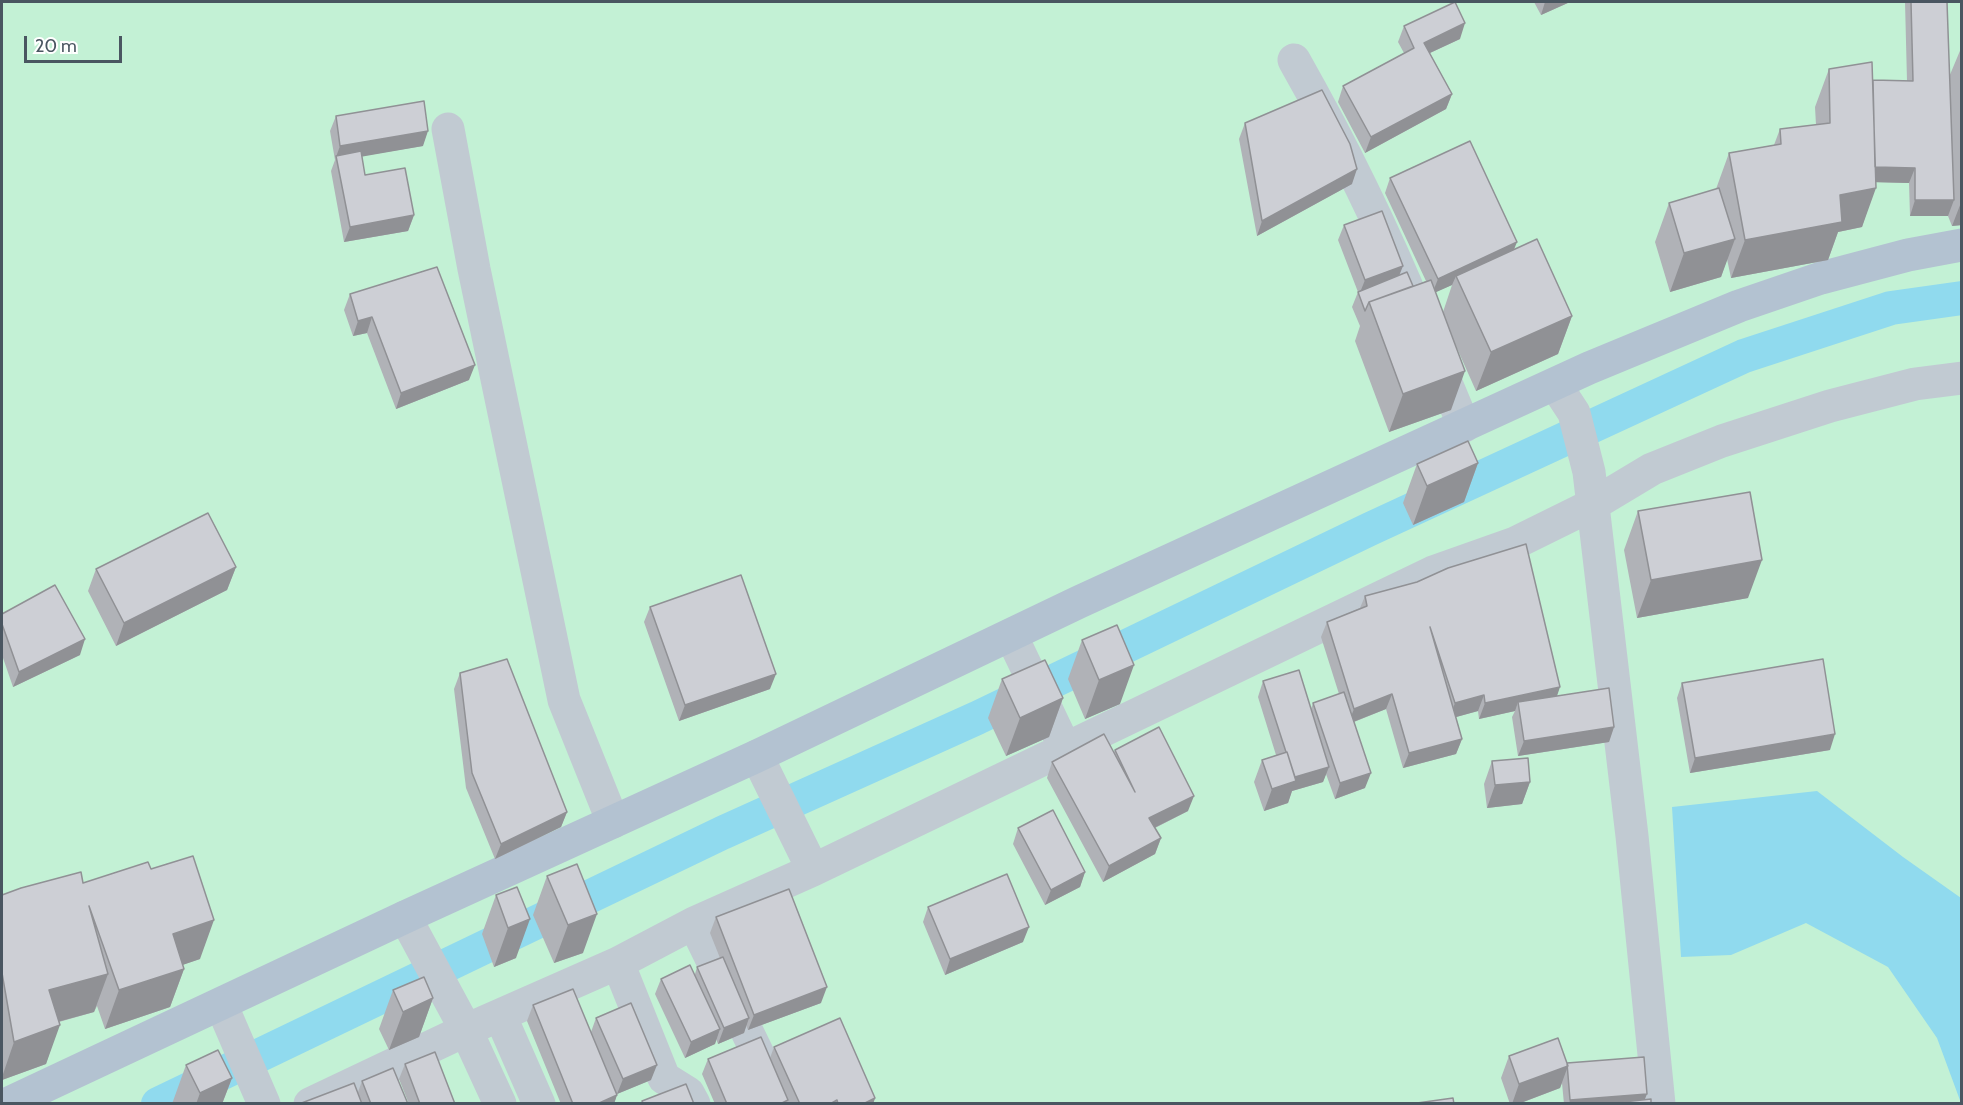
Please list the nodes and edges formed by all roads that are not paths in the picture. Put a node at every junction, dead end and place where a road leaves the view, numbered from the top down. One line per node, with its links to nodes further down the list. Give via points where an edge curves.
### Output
1 (1294, 60): 6 (street, via 1390,246)
2 (448, 129): 11 (street, via 564,700)
3 (1962, 245): 5 (main road, via 1811,281 1739,306)
4 (1962, 378): 7 (street, via 1915,384 1830,406 1722,441 1652,469)
5 (1555, 384): 6 (main road); 7 (street, via 1574,413 1589,472)
6 (1464, 426): 8 (main road)
7 (1592, 505): 9 (street, via 1515,543 1433,572); 26 (street)
8 (1011, 635): 9 (street); 10 (main road)
9 (1065, 748): 12 (street)
10 (757, 756): 11 (main road); 12 (street)
11 (613, 822): 13 (main road)
12 (808, 859): 14 (street)
13 (405, 917): 16 (main road); 18 (street)
14 (694, 922): 15 (street); 25 (street)
15 (618, 963): 17 (street); 24 (street, via 664,1078 688,1093)
16 (221, 1004): 19 (street); 20 (main road)
17 (500, 1015): 18 (street); 23 (street)
18 (460, 1019): 21 (street, via 389,1082); 22 (street)
19 (264, 1102)
20 (7, 1104)
21 (310, 1104)
22 (500, 1104)
23 (539, 1104)
24 (694, 1104)
25 (780, 1104)
26 (1659, 1104)

